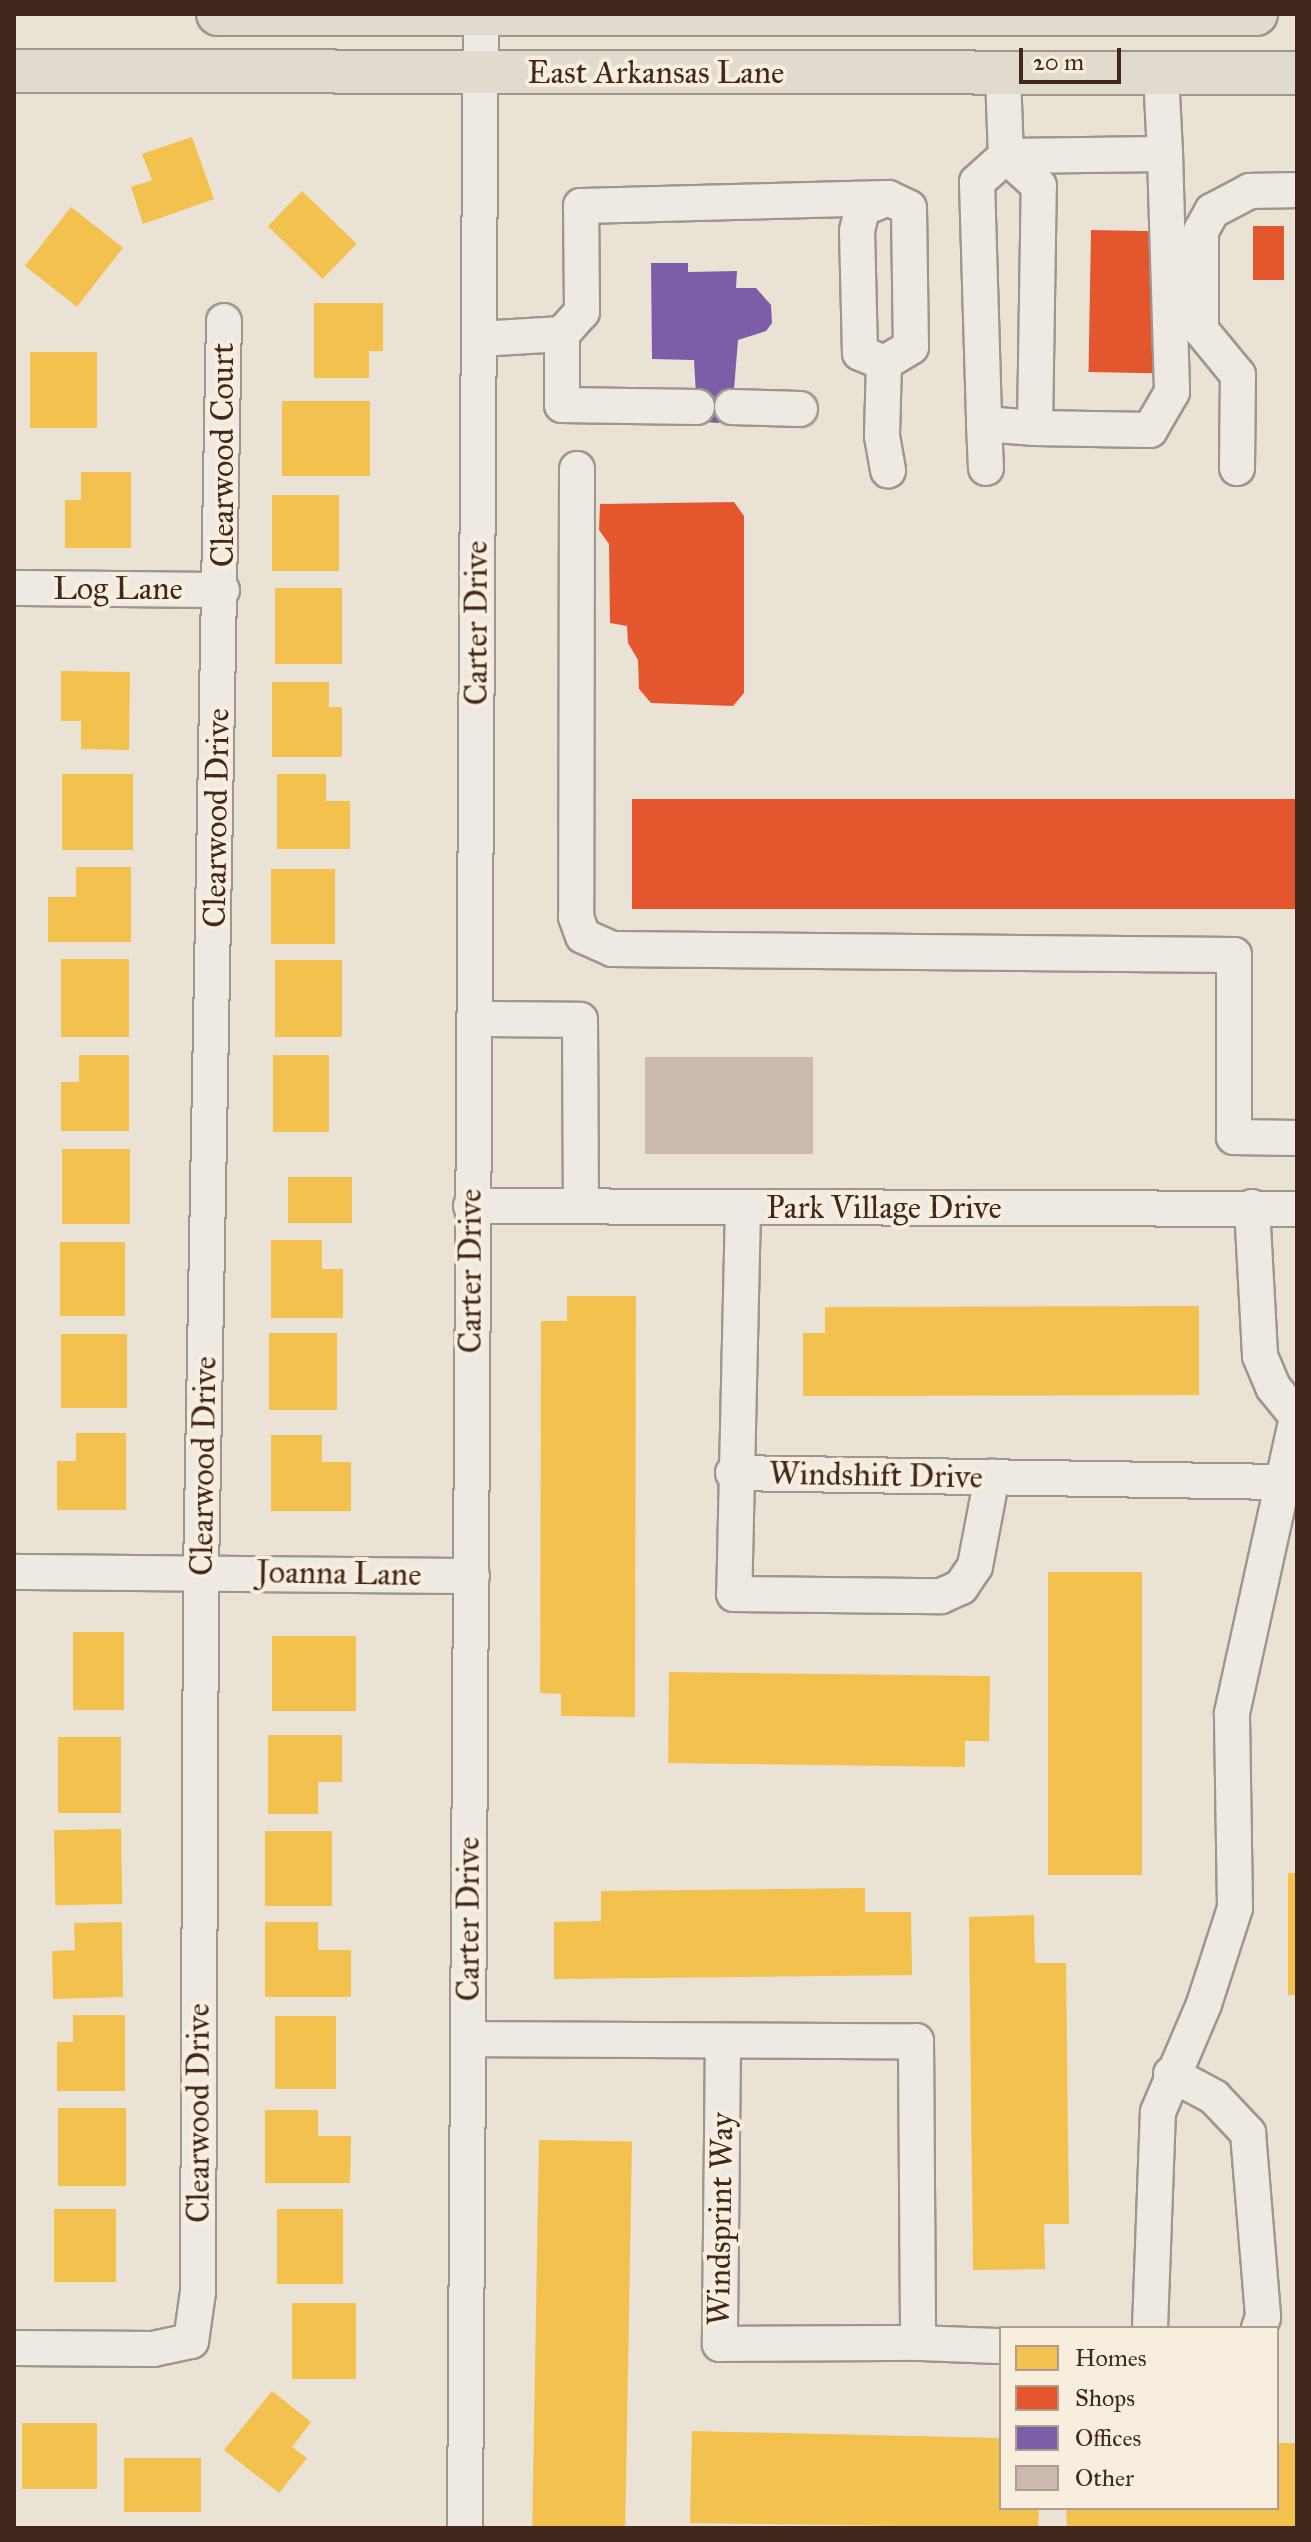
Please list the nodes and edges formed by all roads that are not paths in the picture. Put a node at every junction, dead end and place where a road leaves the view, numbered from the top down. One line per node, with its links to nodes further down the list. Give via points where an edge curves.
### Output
1 (218, 14): 3 (main road, East Arkansas Lane)
2 (1256, 14): 5 (main road, East Arkansas Lane)
3 (481, 15): 4 (main road, East Arkansas Lane); 7 (street, Carter Drive)
4 (972, 15): 5 (main road, East Arkansas Lane)
5 (1065, 15)
6 (14, 71): 7 (main road, East Arkansas Lane)
7 (481, 73): 10 (main road, East Arkansas Lane); 17 (street, Carter Drive)
8 (1297, 73): 9 (main road, East Arkansas Lane)
9 (1161, 74): 10 (main road, East Arkansas Lane); 11 (street)
10 (1003, 75): 12 (street)
11 (1165, 154): 12 (street); 23 (street, via 1172,392 1150,430)
12 (1006, 156): 22 (street, via 977,182); 23 (street, via 1039,186)
13 (1297, 190): 25 (street, via 1250,191 1212,211 1201,231 1201,330 1238,375)
14 (888, 198): 16 (street, via 581,206 582,312); 18 (street, via 909,208 911,347); 18 (street, via 862,209 857,231 860,353)
15 (224, 321): 29 (street, Clearwood Court)
16 (562, 334): 17 (street); 19 (street, via 562,405)
17 (479, 339): 30 (street, Carter Drive)
18 (884, 363): 27 (street, via 882,436)
19 (697, 407)
20 (732, 407): 21 (street)
21 (800, 409)
22 (984, 424): 23 (street); 24 (street)
23 (1035, 428)
24 (986, 468)
25 (1237, 468)
26 (577, 469): 31 (street, via 576,917 583,936 612,949 1234,955 1234,1137)
27 (888, 470)
28 (14, 588): 29 (street, Log Lane)
29 (222, 590): 42 (street, Clearwood Drive)
30 (475, 1019): 32 (street, Carter Drive); 33 (street, via 580,1020)
31 (1297, 1138)
32 (471, 1206): 33 (street, Park Village Drive); 43 (street, Carter Drive)
33 (581, 1206): 35 (street, Park Village Drive)
34 (1252, 1207): 35 (street, Park Village Drive); 36 (street, Park Village Drive); 37 (street, via 1260,1356 1273,1387)
35 (743, 1208): 38 (street, Windshift Drive)
36 (1297, 1209)
37 (1297, 1417): 40 (street)
38 (733, 1473): 39 (street, Windshift Drive); 39 (street, via 734,1594 914,1598 941,1596 961,1587 975,1566)
39 (992, 1477): 40 (street, Windshift Drive)
40 (1284, 1482): 46 (street, via 1232,1713 1235,1908 1204,2004)
41 (14, 1572): 42 (street, Joanna Lane)
42 (201, 1572): 43 (street, Joanna Lane); 51 (street, Clearwood Drive, via 198,2292 191,2341 153,2349)
43 (472, 1576): 44 (street, Carter Drive)
44 (469, 2039): 45 (street); 52 (street, Carter Drive)
45 (723, 2041): 49 (street, via 916,2041); 49 (street, Windsprint Way, via 720,2344)
46 (1171, 2074): 47 (street, via 1158,2112); 48 (street, via 1214,2097 1248,2133)
47 (1150, 2326)
48 (1260, 2326)
49 (918, 2343): 50 (street, Windsprint Way)
50 (999, 2346)
51 (14, 2348)
52 (465, 2528)

